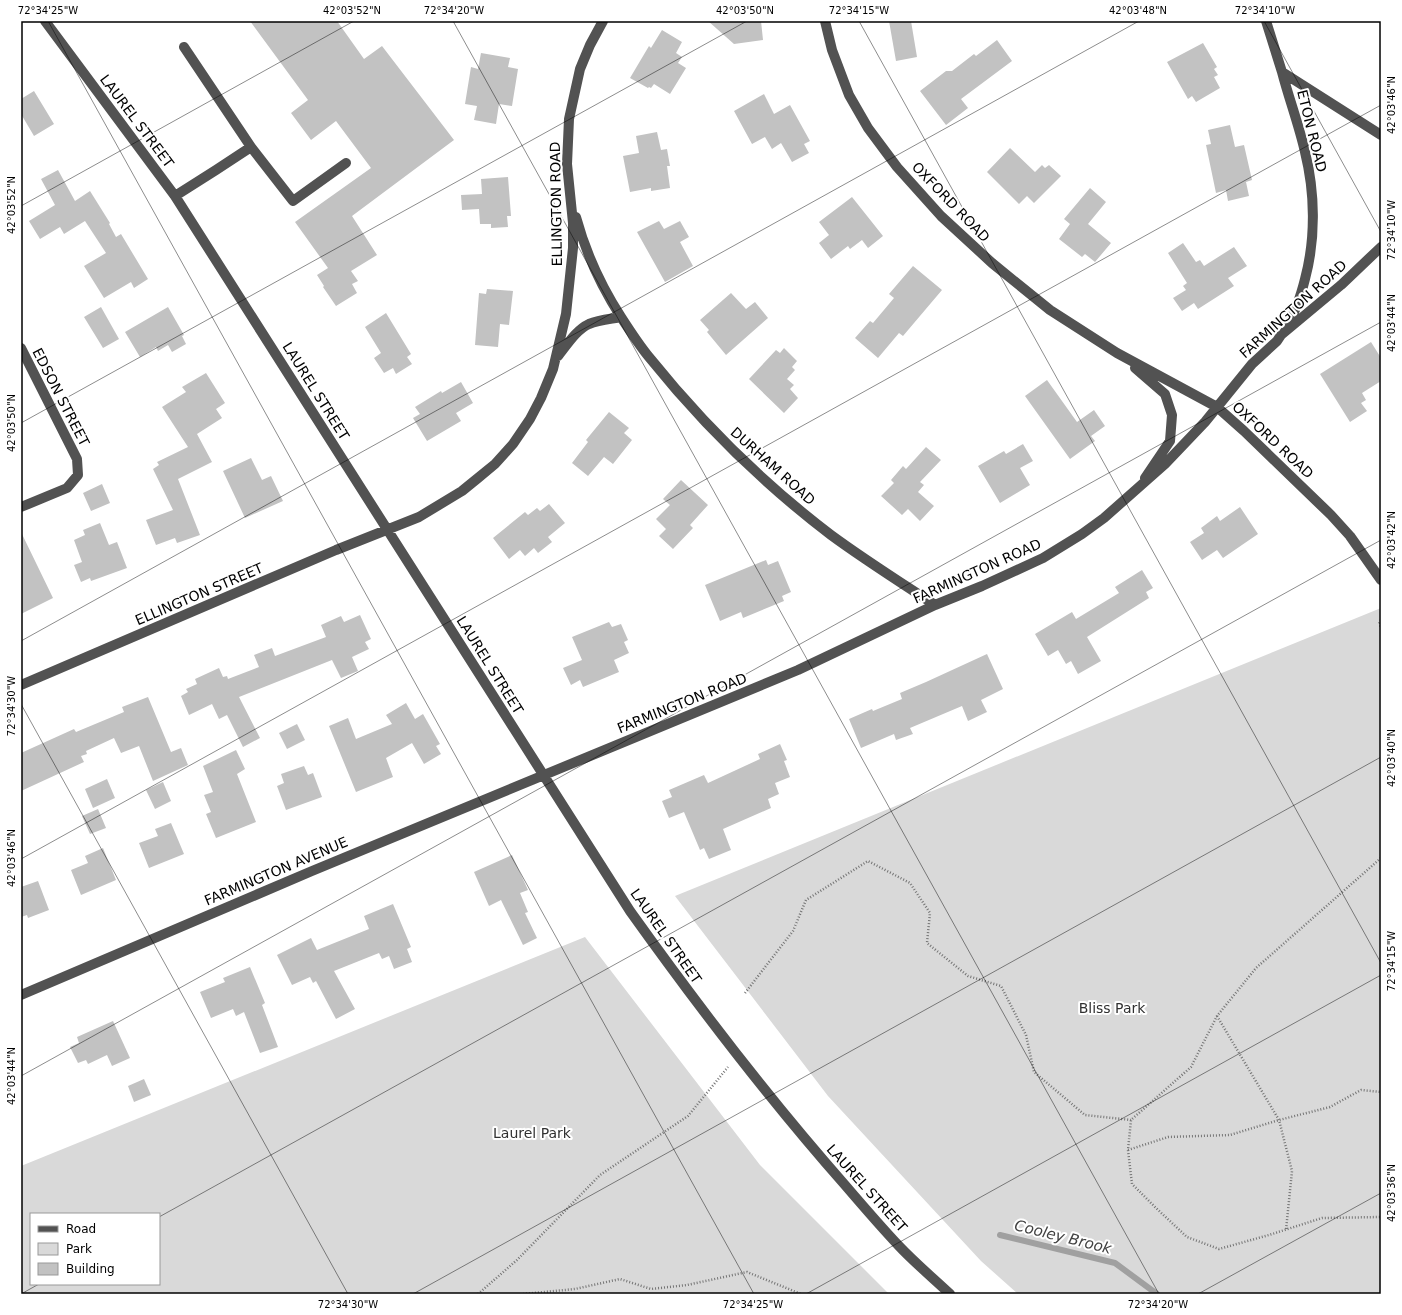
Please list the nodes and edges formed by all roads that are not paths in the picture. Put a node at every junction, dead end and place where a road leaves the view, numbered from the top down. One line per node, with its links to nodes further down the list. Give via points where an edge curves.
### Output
1 (45, 21): 11 (street, LAUREL STREET)
2 (603, 21): 10 (street, ELLINGTON ROAD, via 580,69 573,96 569,118 567,164)
3 (825, 21): 16 (street, OXFORD ROAD, via 832,50 850,95 868,128 918,192 964,238 1020,287 1050,310)
4 (1266, 21): 6 (street, ETON ROAD)
5 (184, 48): 8 (street)
6 (1282, 72): 7 (street, ETON ROAD); 14 (street, ETON ROAD, via 1305,152 1313,208 1308,268 1292,319)
7 (1381, 135)
8 (250, 147): 9 (street, via 292,201); 11 (street)
9 (346, 163)
10 (570, 192): 13 (street, DURHAM ROAD, via 588,255); 17 (street, ELLINGTON ROAD, via 573,224 571,272 566,314)
11 (174, 196): 21 (street, LAUREL STREET)
12 (1381, 247): 14 (street, FARMINGTON ROAD, via 1341,285)
13 (621, 318): 17 (street, via 588,325 576,334); 23 (street, DURHAM ROAD, via 672,384 727,443 774,488 832,536)
14 (1281, 335): 18 (street, FARMINGTON ROAD, via 1252,364)
15 (21, 348): 20 (street, EDSON STREET, via 77,459 78,475 67,488)
16 (1118, 353): 18 (street, OXFORD ROAD); 19 (street, OXFORD ROAD, via 1165,394 1172,415 1170,441)
17 (556, 359): 21 (street, ELLINGTON ROAD, via 530,419 495,464 462,491 424,514)
18 (1216, 407): 19 (street, FARMINGTON ROAD, via 1205,422); 22 (street, OXFORD ROAD, via 1331,515 1350,536)
19 (1137, 490): 23 (street, FARMINGTON ROAD, via 1082,534 1042,558 982,586)
20 (21, 507)
21 (387, 530): 24 (street, ELLINGTON STREET); 25 (street, LAUREL STREET)
22 (1381, 580)
23 (935, 604): 25 (street, FARMINGTON ROAD, via 798,670)
24 (21, 685)
25 (543, 775): 26 (street, FARMINGTON AVENUE, via 312,870); 27 (street, LAUREL STREET, via 630,911 737,1056 874,1218 900,1247)
26 (21, 995)
27 (950, 1294)

